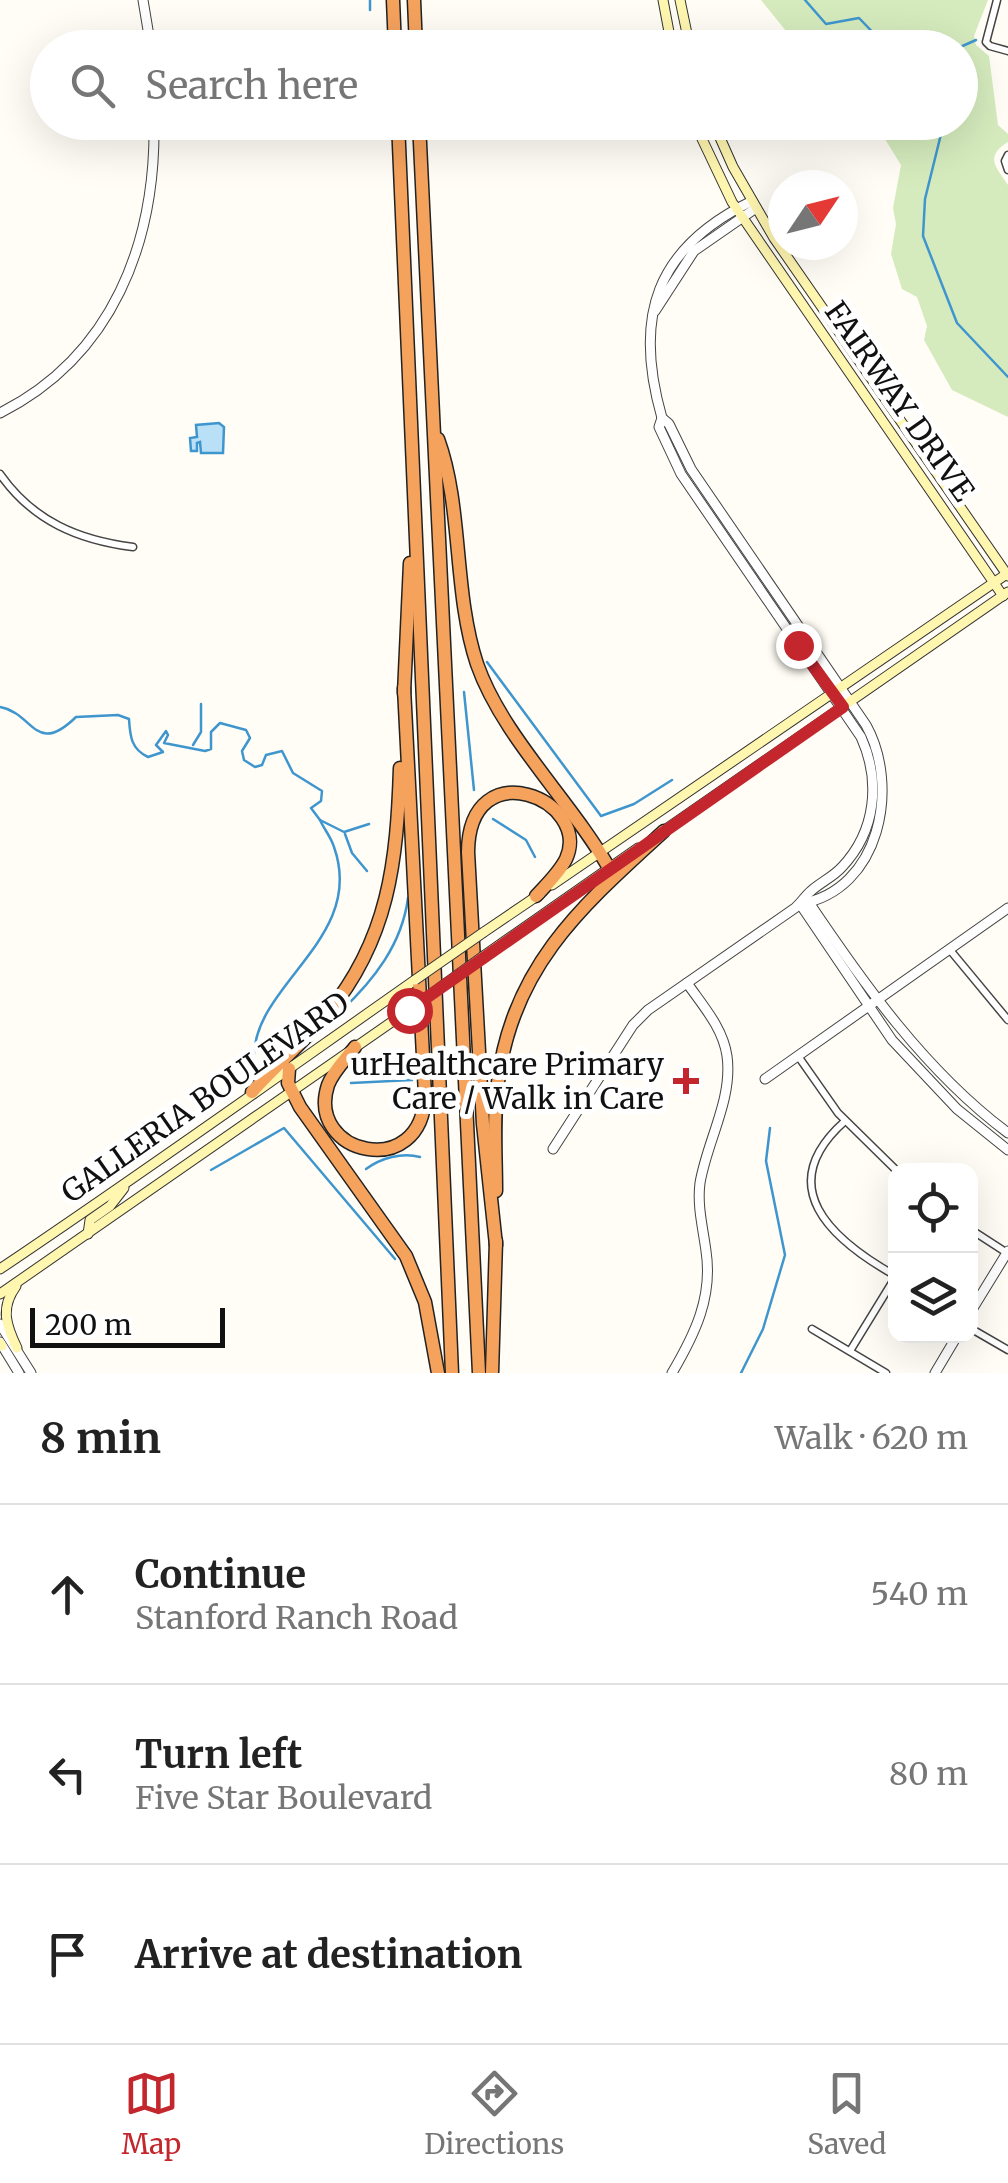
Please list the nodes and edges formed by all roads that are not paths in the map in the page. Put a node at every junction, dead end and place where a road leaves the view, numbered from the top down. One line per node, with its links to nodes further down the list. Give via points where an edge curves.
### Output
1 (143, 0): 7 (street)
2 (393, 0): 8 (highway)
3 (414, 0): 9 (highway)
4 (663, 0): 10 (main road)
5 (680, 0): 11 (main road)
6 (997, 0): 12 (street, via 986,42)
7 (148, 30)
8 (394, 30)
9 (415, 30)
10 (669, 30)
11 (686, 30)
12 (1008, 51)
13 (154, 140): 22 (street, via 141,244 104,320 50,379)
14 (399, 140): 28 (highway)
15 (421, 140): 25 (highway)
16 (703, 140): 21 (main road, FAIRWAY DRIVE)
17 (722, 140): 20 (main road, FAIRWAY DRIVE)
18 (1006, 158): 19 (street)
19 (1008, 170)
20 (754, 205): 21 (street); 24 (main road, FAIRWAY DRIVE)
21 (739, 213): 23 (street, via 704,230 677,257 652,305 650,357); 26 (main road, FAIRWAY DRIVE)
22 (0, 413)
23 (662, 418): 33 (street); 34 (street, via 659,427 681,474)
24 (899, 419): 26 (main road); 30 (main road, FAIRWAY DRIVE)
25 (432, 423): 42 (highway, via 446,460 478,666 504,715); 87 (highway)
26 (888, 428): 31 (main road, FAIRWAY DRIVE)
27 (0, 474): 29 (street, via 63,530)
28 (415, 516): 35 (highway); 86 (highway)
29 (133, 547)
30 (1008, 574): 31 (main road, GALLERIA BOULEVARD)
31 (994, 582): 32 (main road, FAIRWAY DRIVE); 36 (main road, GALLERIA BOULEVARD)
32 (1006, 597): 37 (main road, GALLERIA BOULEVARD)
33 (800, 627): 34 (street); 36 (street)
34 (790, 634): 36 (street)
35 (404, 688): 53 (highway, via 425,1094 418,1127 391,1148 353,1146 329,1118 327,1088); 58 (highway, via 395,861 381,914 338,1000)
36 (838, 691): 37 (street); 42 (main road, GALLERIA BOULEVARD)
37 (847, 704): 38 (street); 39 (street, via 877,747); 40 (main road, GALLERIA BOULEVARD)
38 (871, 765): 39 (street); 41 (street, via 873,803)
39 (884, 791): 44 (street, via 876,835)
40 (664, 830): 43 (main road, GALLERIA BOULEVARD); 67 (highway, via 564,926 519,1000 497,1088)
41 (860, 842): 44 (street); 46 (street)
42 (600, 852): 43 (highway); 45 (main road, GALLERIA BOULEVARD)
43 (609, 868): 53 (main road, GALLERIA BOULEVARD, bridge)
44 (856, 868): 46 (street, via 836,887)
45 (536, 896): 55 (main road, GALLERIA BOULEVARD, bridge); 67 (highway, via 566,859 564,826 540,798 510,792 493,797 472,822 468,852)
46 (805, 901): 49 (street); 50 (street); 51 (street)
47 (1008, 908): 48 (street)
48 (950, 950): 50 (street); 52 (street)
49 (687, 983): 61 (street, via 626,1033); 89 (street, via 718,1028 728,1070 699,1189 708,1262 705,1302)
50 (879, 1000): 51 (street); 60 (street, via 948,1081)
51 (868, 1007): 54 (street); 62 (street, via 938,1090)
52 (1008, 1020)
53 (355, 1047): 57 (main road, GALLERIA BOULEVARD)
54 (798, 1056): 56 (street); 59 (street)
55 (289, 1069): 57 (highway); 58 (main road, GALLERIA BOULEVARD)
56 (766, 1079)
57 (291, 1091): 65 (main road, GALLERIA BOULEVARD); 85 (highway, via 406,1256 425,1302)
58 (252, 1092): 64 (main road, GALLERIA BOULEVARD)
59 (845, 1121): 63 (street); 70 (street, via 814,1156 812,1195 842,1235)
60 (1008, 1133)
61 (553, 1149)
62 (1008, 1150)
63 (889, 1163)
64 (125, 1186): 65 (main road, via 90,1220); 69 (main road, GALLERIA BOULEVARD)
65 (88, 1234): 71 (main road, GALLERIA BOULEVARD)
66 (978, 1234): 68 (street)
67 (496, 1245): 88 (highway)
68 (1007, 1252): 74 (street)
69 (0, 1270)
70 (888, 1271)
71 (26, 1276): 73 (main road, GALLERIA BOULEVARD); 80 (main road, via 5,1306)
72 (888, 1289): 82 (street)
73 (0, 1294)
74 (978, 1301)
75 (0, 1324): 80 (street)
76 (812, 1329): 82 (street)
77 (978, 1333): 81 (street)
78 (953, 1343): 91 (street)
79 (1, 1344): 83 (street)
80 (16, 1348): 84 (street)
81 (1008, 1350)
82 (850, 1352): 90 (street)
83 (19, 1373)
84 (31, 1373)
85 (438, 1373)
86 (452, 1373)
87 (479, 1373)
88 (492, 1373)
89 (672, 1373)
90 (886, 1373)
91 (935, 1373)

